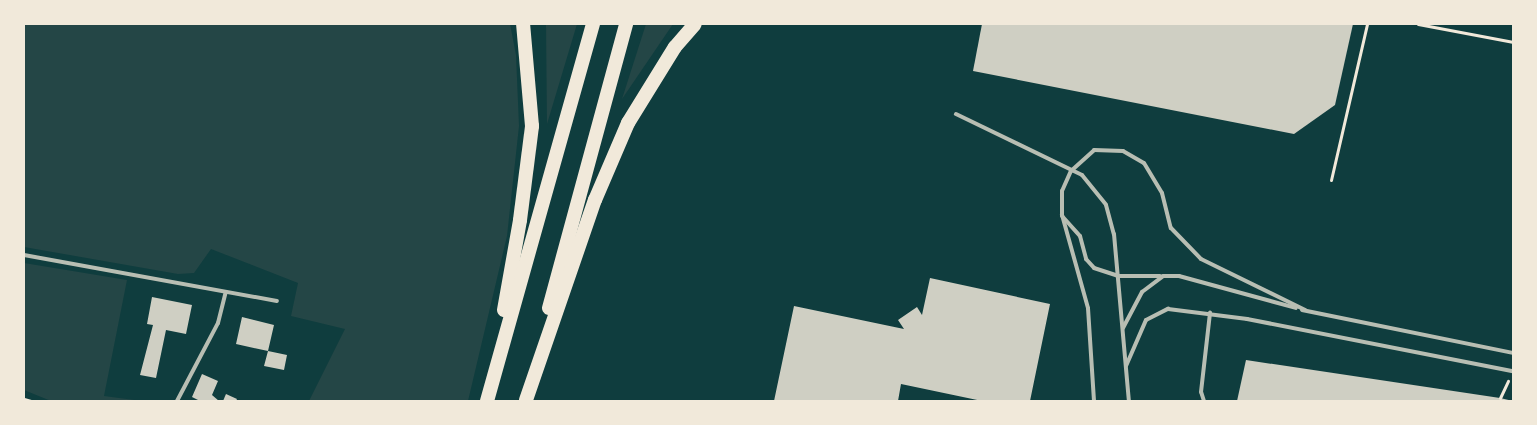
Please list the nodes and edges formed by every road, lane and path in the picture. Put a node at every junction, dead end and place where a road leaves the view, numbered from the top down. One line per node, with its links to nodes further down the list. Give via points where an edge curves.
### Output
1 (523, 24): 25 (highway, via 532,126 520,220)
2 (593, 24): 25 (highway)
3 (626, 24): 28 (highway, via 585,167)
4 (695, 24): 28 (highway, via 675,47 628,123 595,200)
5 (1368, 24): 10 (path)
6 (1418, 24): 7 (path)
7 (1513, 42)
8 (956, 114): 9 (lane)
9 (1071, 170): 11 (lane, via 1062,191); 13 (lane, via 1082,175 1106,205 1114,234); 17 (lane, via 1094,150 1123,150 1144,163 1162,193 1171,228 1201,259)
10 (1331, 180)
11 (1062, 215): 13 (lane, via 1080,236 1086,258 1094,268); 29 (lane, via 1088,308)
12 (24, 254): 15 (lane)
13 (1118, 276): 14 (lane); 19 (lane)
14 (1163, 276): 17 (lane, via 1179,276); 19 (lane, via 1142,292)
15 (226, 292): 16 (lane); 27 (lane, via 218,323)
16 (277, 302)
17 (1305, 310): 20 (lane)
18 (1210, 313): 21 (lane, via 1168,309 1146,320); 22 (lane); 31 (lane, via 1201,392)
19 (1122, 328): 21 (lane)
20 (1513, 353)
21 (1126, 366): 30 (lane)
22 (1512, 371): 24 (path)
23 (24, 398): 26 (path)
24 (1500, 398)
25 (487, 399)
26 (31, 401)
27 (177, 401)
28 (526, 401)
29 (1094, 401)
30 (1129, 401)
31 (1204, 401)

